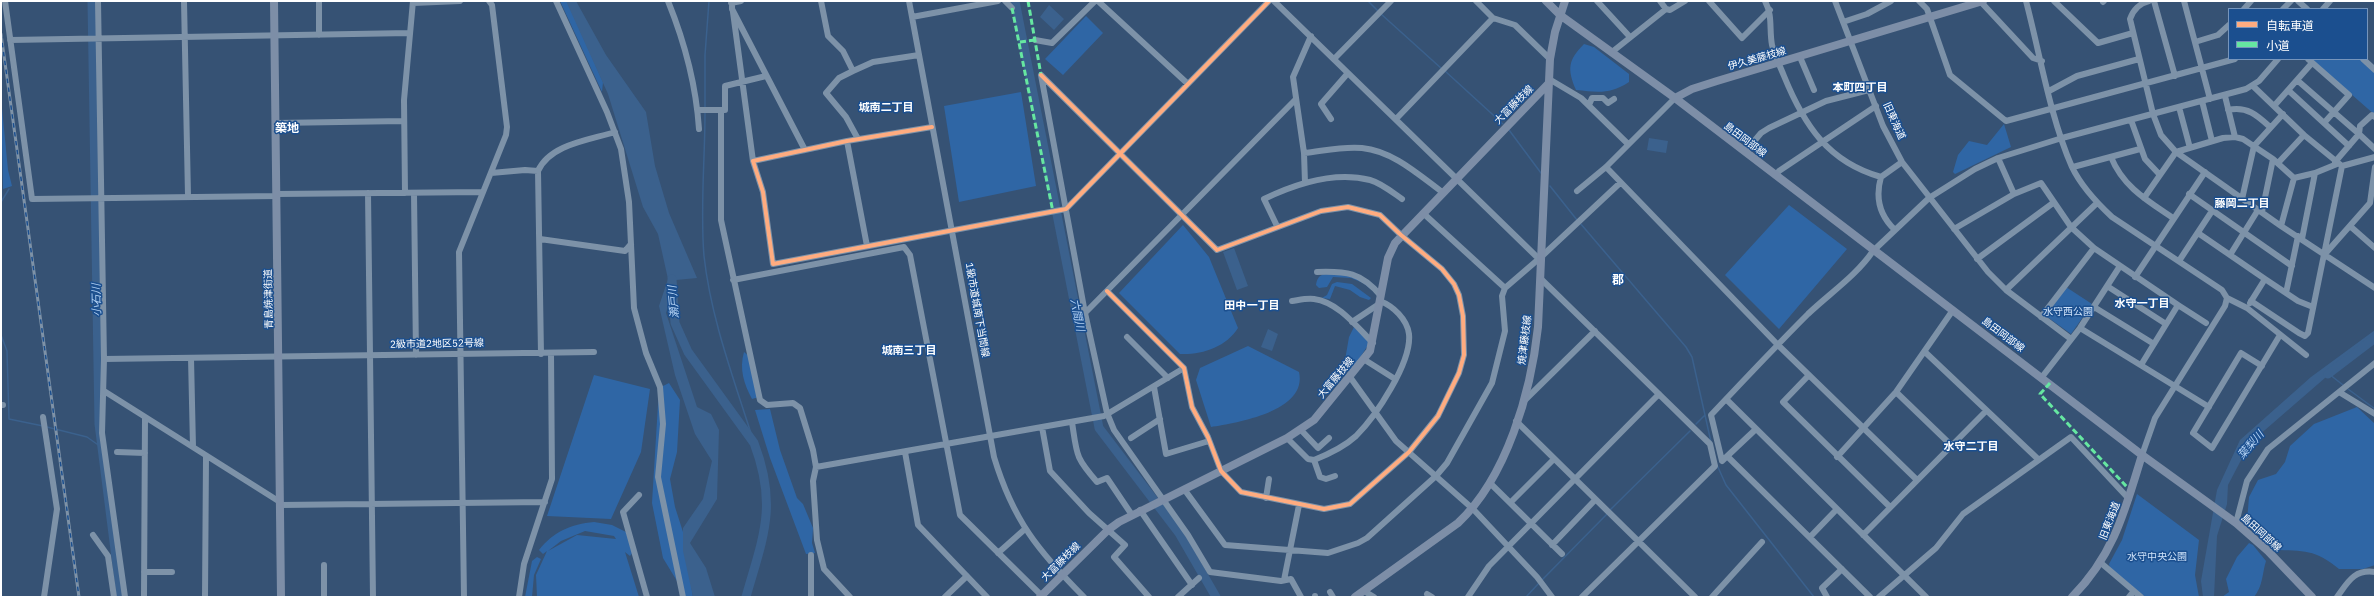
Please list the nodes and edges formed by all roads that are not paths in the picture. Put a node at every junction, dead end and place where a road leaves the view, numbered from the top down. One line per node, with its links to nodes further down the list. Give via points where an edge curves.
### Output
1 (5, 1): 58 (street)
2 (98, 1): 57 (street)
3 (184, 1): 55 (street)
4 (274, 1): 53 (main road, 青島焼津街道)
5 (319, 1): 52 (street)
6 (460, 1): 38 (street)
7 (489, 1): 149 (street, via 492,5 507,127)
8 (556, 1): 118 (street)
9 (668, 1): 101 (street, via 687,54)
10 (741, 1): 39 (street)
11 (821, 1): 76 (street, via 828,36 843,51)
12 (909, 1): 45 (street, 1級市道城南下当間線)
13 (998, 1): 45 (street)
14 (1005, 1): 40 (street)
15 (1095, 1): 59 (street, via 1052,43)
16 (1098, 1): 83 (street)
17 (1269, 1): 83 (street)
18 (1274, 1): 54 (street)
19 (1391, 1): 65 (street)
20 (1476, 1): 47 (street)
21 (1546, 1): 44 (main road)
22 (1565, 1): 44 (main road)
23 (1598, 1): 56 (street)
24 (1660, 1): 42 (street)
25 (1686, 1): 42 (street, via 1670,10)
26 (1708, 1): 43 (street, via 1742,38)
27 (1765, 1): 43 (street)
28 (1835, 1): 48 (street, 旧東海道)
29 (1891, 1): 48 (street)
30 (1919, 1): 46 (street, via 1927,9)
31 (1981, 1): 46 (main road, 伊久美藤枝線); 71 (street, via 2033,58)
32 (2026, 1): 71 (street)
33 (2054, 1): 51 (street, via 2098,43)
34 (2149, 1): 51 (street, via 2132,12 2130,19)
35 (2154, 1): 79 (street)
36 (2184, 1): 61 (street)
37 (2298, 1): 41 (street)
38 (413, 2): 50 (street)
39 (732, 4): 78 (street); 82 (street)
40 (1012, 8)
41 (2306, 8)
42 (1666, 9): 56 (street)
43 (1770, 10): 73 (street, via 1772,46)
44 (1560, 15): 62 (main road); 66 (main road, 焼津藤枝線)
45 (912, 17): 63 (street, 1級市道城南下当間線)
46 (1930, 17): 60 (main road, 伊久美藤枝線); 100 (street, via 1950,75 2006,121)
47 (1493, 18): 66 (street, via 1515,24); 110 (street)
48 (1843, 22): 60 (street, 旧東海道)
49 (2228, 26): 61 (street, via 2218,35)
50 (410, 32): 52 (street); 112 (street)
51 (2133, 33): 67 (street)
52 (319, 35): 53 (street)
53 (275, 36): 55 (street); 113 (main road, 青島焼津街道)
54 (1311, 36): 65 (street); 92 (street, via 1294,73)
55 (184, 37): 57 (street); 168 (street)
56 (1630, 37): 62 (street)
57 (98, 38): 58 (street); 169 (street)
58 (10, 40): 169 (street, via 32,198)
59 (1035, 40)
60 (1851, 41): 64 (main road, 伊久美藤枝線); 87 (street, 旧東海道)
61 (2195, 42): 74 (street)
62 (1612, 52): 91 (main road)
63 (919, 55): 76 (street, via 873,62); 115 (street, 1級市道城南下当間線)
64 (1800, 57): 73 (main road, 伊久美藤枝線); 86 (street)
65 (1334, 59): 77 (street)
66 (1550, 59): 81 (main road, 焼津藤枝線)
67 (2139, 59): 84 (street); 89 (street, via 2077,76)
68 (2232, 60): 74 (street)
69 (2277, 60): 85 (street)
70 (2364, 60): 75 (street)
71 (2042, 61): 89 (street)
72 (2310, 61): 80 (street); 105 (street, via 2349,95)
73 (1779, 62): 91 (main road, 伊久美藤枝線, via 1692,89); 104 (street)
74 (2202, 69): 79 (street); 94 (street)
75 (2375, 70)
76 (853, 71): 123 (street, via 839,78 826,93 846,117)
77 (1348, 73): 109 (street, via 1321,104); 110 (street)
78 (766, 76): 82 (street); 132 (street)
79 (2175, 76): 84 (street)
80 (2297, 80): 88 (street); 105 (street)
81 (1549, 81): 96 (street); 155 (main road, 大富藤枝線); 204 (main road, 焼津藤枝線)
82 (742, 82): 102 (street, via 725,86 725,110); 141 (street)
83 (1188, 84): 137 (street)
84 (2146, 85): 100 (street); 106 (street)
85 (2253, 86): 90 (street); 98 (street)
86 (1814, 90)
87 (1869, 90): 97 (street, 旧東海道); 104 (street, via 1826,101)
88 (2288, 90): 98 (street); 114 (street)
89 (2049, 91): 100 (street)
90 (2225, 96): 94 (street); 103 (street)
91 (1675, 98): 127 (street); 134 (main road, 島田岡部線)
92 (1296, 99): 136 (street); 181 (street)
93 (1614, 99): 96 (street, via 1608,103 1603,98 1592,98)
94 (2210, 99): 95 (street)
95 (2202, 101): 99 (street); 126 (street)
96 (1589, 105): 127 (street)
97 (1876, 106): 125 (street); 143 (street, 旧東海道)
98 (2274, 106): 107 (street)
99 (2179, 107): 106 (street); 130 (street)
100 (2054, 108): 122 (street)
101 (698, 110): 102 (street); 117 (street)
102 (721, 110): 213 (street, via 721,220)
103 (2228, 110): 116 (street, via 2253,112); 121 (street)
104 (1800, 112): 125 (street); 134 (street, via 1761,133)
105 (2334, 112): 114 (street); 119 (street)
106 (2154, 114): 111 (street); 135 (street, via 2161,135)
107 (2282, 114): 116 (street); 120 (street)
108 (2375, 117): 119 (street, via 2372,115 2360,126)
109 (1331, 119)
110 (1396, 119): 155 (street)
111 (2131, 120): 122 (street); 133 (street)
112 (404, 121): 113 (street); 163 (street)
113 (276, 123): 167 (main road, 青島焼津街道)
114 (2324, 123): 129 (street)
115 (932, 126): 123 (street); 188 (street, 1級市道城南下当間線)
116 (2270, 127): 128 (street)
117 (699, 129)
118 (616, 132): 148 (street, via 556,150 541,164); 195 (street, via 629,202)
119 (2359, 134): 129 (street); 131 (street)
120 (2304, 135): 142 (street); 144 (street)
121 (2235, 137): 126 (street); 128 (street)
122 (2062, 138): 140 (street); 146 (street)
123 (858, 139): 124 (street)
124 (847, 141): 132 (street); 196 (street)
125 (1822, 141): 152 (street); 154 (street, via 1842,161 1861,171)
126 (2212, 141): 130 (street)
127 (1628, 144): 145 (street)
128 (2254, 146): 142 (street); 173 (street)
129 (2349, 146): 144 (street)
130 (2190, 148): 135 (street)
131 (2375, 149)
132 (805, 150): 141 (street)
133 (2140, 150): 138 (street); 153 (street)
134 (1745, 152): 152 (main road, 島田岡部線)
135 (2176, 152): 150 (street); 153 (street)
136 (1304, 153): 157 (street); 161 (street, via 1347,148 1373,149 1403,164)
137 (1120, 154): 177 (street); 177 (street, via 1041,75); 181 (street)
138 (2111, 157): 146 (street); 171 (street, via 2124,180)
139 (2375, 157): 144 (street)
140 (1998, 158): 165 (street); 170 (street, via 1975,169)
141 (753, 161): 196 (street, via 763,192 773,264)
142 (2275, 161): 156 (street); 179 (street)
143 (1902, 162): 154 (street); 170 (street, 旧東海道)
144 (2338, 164): 151 (street); 202 (street)
145 (1606, 167): 158 (street); 159 (street)
146 (2072, 167): 175 (street)
147 (2375, 167): 176 (street)
148 (538, 171): 149 (street); 194 (street)
149 (491, 172): 160 (street)
150 (2205, 172): 166 (street); 173 (street)
151 (2315, 173): 156 (street); 193 (street)
152 (1776, 175): 201 (main road, 島田岡部線)
153 (2160, 176): 171 (street)
154 (1881, 177): 189 (street, via 1877,192 1881,213)
155 (1456, 178): 161 (main road, 大富藤枝線); 204 (street)
156 (2294, 178): 184 (street)
157 (1305, 183): 172 (street, via 1334,178 1360,179 1382,186); 183 (street, via 1264,199)
158 (1620, 183): 204 (street); 242 (street)
159 (1577, 191)
160 (483, 192): 164 (street); 247 (street, via 459,252)
161 (1442, 192): 180 (main road, 大富藤枝線)
162 (368, 193): 163 (street); 167 (street); 249 (street)
163 (405, 193): 164 (street)
164 (414, 193): 246 (street)
165 (2014, 194): 174 (street, via 2041,183); 187 (street)
166 (2189, 194): 178 (street); 182 (street)
167 (277, 195): 168 (street); 251 (main road, 青島焼津街道)
168 (188, 196): 169 (street)
169 (101, 197): 253 (street)
170 (1929, 198): 187 (street, 旧東海道); 189 (street)
171 (2144, 198): 182 (street)
172 (1402, 199)
173 (2242, 199): 179 (street)
174 (2054, 203): 186 (street); 205 (street)
175 (2097, 203): 186 (street); 197 (street, via 2112,217)
176 (2373, 206): 185 (street)
177 (1065, 209): 188 (street); 230 (street)
178 (2212, 211): 190 (street); 191 (street)
179 (2260, 211): 184 (street); 191 (street)
180 (1423, 213): 192 (main road, 大富藤枝線); 216 (street)
181 (1182, 216): 183 (street, via 1217,250); 219 (street)
182 (2173, 218): 197 (street)
183 (1277, 226): 192 (street, via 1320,210 1348,207 1380,215)
184 (2281, 226): 193 (street)
185 (2350, 226): 199 (street); 202 (street)
186 (2071, 227): 198 (street); 218 (street)
187 (1954, 229): 205 (street, 旧東海道)
188 (952, 230): 196 (street); 286 (street, 1級市道城南下当間線)
189 (1895, 230): 201 (street)
190 (2198, 233): 203 (street); 206 (street)
191 (2244, 233): 203 (street); 208 (street)
192 (1401, 235): 222 (main road, 大富藤枝線, via 1388,258); 298 (street, via 1442,269 1454,284 1459,295 1465,335 1464,355 1438,416)
193 (2300, 238): 202 (street); 208 (street)
194 (540, 239): 200 (street); 248 (street)
195 (631, 244): 200 (street); 209 (street)
196 (867, 246)
197 (2156, 246): 206 (street); 211 (street)
198 (2094, 248): 207 (street); 231 (street)
199 (2375, 248)
200 (625, 251): 209 (street)
201 (1873, 251): 229 (main road, 島田岡部線); 242 (street, via 1867,260)
202 (2324, 254): 217 (street); 226 (street)
203 (2230, 255): 212 (street)
204 (1540, 257): 214 (main road, 焼津藤枝線); 216 (street)
205 (1977, 259): 218 (street, 旧東海道)
206 (2179, 261): 221 (street, via 2222,290)
207 (2120, 266): 211 (street); 215 (street)
208 (2292, 266): 220 (street)
209 (632, 268): 373 (street, via 634,308 646,353 660,387 663,424 658,477)
210 (1317, 272): 222 (street, via 1357,275 1373,286)
211 (2134, 277): 225 (street)
212 (2265, 279): 220 (street); 224 (street)
213 (733, 280): 293 (street, via 904,247 910,255); 307 (street, via 760,400 767,405 797,404)
214 (1541, 280): 236 (street); 271 (main road, 焼津藤枝線, via 1535,353)
215 (2106, 286): 227 (street); 234 (street)
216 (1505, 288): 310 (street, via 1502,296 1505,331 1492,383 1447,463)
217 (2375, 288)
218 (2006, 290): 231 (street, 旧東海道)
219 (1107, 291): 230 (street); 258 (street)
220 (2286, 293): 226 (street, via 2298,301)
221 (2227, 298): 228 (street); 264 (street)
222 (1380, 300): 232 (street); 240 (main road, 大富藤枝線); 263 (street, via 1399,314 1409,334 1408,346)
223 (1292, 301): 232 (street, via 1322,301 1338,309)
224 (2251, 301): 226 (street, via 2305,336); 228 (street)
225 (2178, 305): 233 (street); 234 (street)
226 (2313, 306)
227 (2094, 307): 235 (street); 241 (street)
228 (2247, 308): 237 (street)
229 (1953, 310): 244 (street); 260 (main road, 島田岡部線)
230 (1085, 314): 275 (street)
231 (2041, 317): 239 (street, 旧東海道)
232 (1352, 322): 240 (street)
233 (2206, 323)
234 (2166, 324): 241 (street)
235 (2080, 328): 239 (street); 256 (street)
236 (1595, 331): 269 (street); 271 (street)
237 (2280, 335): 250 (street); 257 (street)
238 (1127, 337): 261 (street)
239 (2071, 339): 260 (street)
240 (1373, 343): 254 (main road, 大富藤枝線)
241 (2154, 344): 256 (street)
242 (1778, 345): 259 (street); 270 (street)
243 (594, 352): 245 (street, 2級市道2地区52号線)
244 (1925, 352): 267 (street); 273 (street)
245 (551, 353): 248 (street, 2級市道2地区52号線); 322 (street, via 552,479)
246 (416, 354): 247 (street, 2級市道2地区52号線); 249 (street, 2級市道2地区52号線)
247 (460, 354): 248 (street, 2級市道2地区52号線); 321 (street)
248 (541, 354)
249 (370, 355): 251 (street, 2級市道2地区52号線); 325 (street)
250 (2306, 355)
251 (279, 357): 252 (street, 2級市道2地区52号線); 324 (main road, 青島焼津街道)
252 (190, 358): 253 (street, 2級市道2地区52号線); 295 (street)
253 (104, 359): 266 (street)
254 (1364, 360): 262 (main road, 大富藤枝線); 263 (street)
255 (2375, 363): 268 (street)
256 (2141, 365): 264 (street)
257 (2262, 366): 272 (street, via 2241,354); 272 (street, via 2212,448 2193,434)
258 (1184, 368): 261 (street); 291 (street, via 1192,406)
259 (1809, 375): 284 (street); 303 (street, via 1783,402)
260 (2042, 377): 300 (main road, 島田岡部線)
261 (1168, 378): 265 (street)
262 (1350, 378): 274 (street); 285 (main road, 大富藤枝線, via 1314,420)
263 (1395, 379): 274 (street)
264 (2175, 386): 272 (street); 300 (street, via 2155,418)
265 (1154, 387): 275 (street); 279 (street)
266 (104, 390): 278 (street); 364 (street, via 102,433)
267 (1896, 392): 284 (street); 294 (street)
268 (2339, 392): 276 (street); 332 (street, via 2277,441 2259,460 2244,491)
269 (1659, 394): 292 (street); 312 (street)
270 (1726, 399): 283 (street); 290 (street, via 1711,415)
271 (1523, 402): 280 (main road, 焼津藤枝線)
272 (2209, 407)
273 (1986, 411): 294 (street); 306 (street)
274 (1376, 412): 298 (street, via 1396,441); 305 (street, via 1356,436 1338,449)
275 (1106, 414): 281 (street); 320 (street)
276 (2375, 414)
277 (43, 417): 362 (street, via 57,509)
278 (145, 418): 295 (street); 299 (street)
279 (1160, 419): 287 (street); 291 (street, via 1166,454)
280 (1516, 421): 304 (street); 314 (main road, 焼津藤枝線)
281 (1072, 422): 282 (street); 331 (street, via 1076,454 1080,463 1098,482 1107,478)
282 (1042, 427): 286 (street); 335 (street, via 1050,471)
283 (1756, 429): 302 (street); 330 (street)
284 (1864, 429): 303 (street); 313 (street)
285 (1300, 430): 288 (main road, 大富藤枝線); 289 (street, via 1318,448)
286 (990, 437): 293 (street); 334 (street, 1級市道城南下当間線, via 1000,478)
287 (1131, 438)
288 (1287, 438): 305 (street, via 1308,458); 308 (main road, 大富藤枝線)
289 (1329, 438)
290 (1717, 440): 292 (street); 302 (street, via 1722,461)
291 (1209, 441): 308 (street)
292 (1710, 444): 339 (street, via 1715,466)
293 (946, 445): 297 (street); 344 (street, via 960,516)
294 (1951, 445): 313 (street)
295 (193, 447): 301 (street)
296 (118, 452): 299 (street)
297 (906, 452): 307 (street); 355 (street, via 918,525)
298 (1409, 452): 310 (street); 326 (street, via 1350,504 1324,509)
299 (145, 453): 350 (street)
300 (2142, 455): 318 (main road); 332 (main road, 島田岡部線)
301 (206, 456): 324 (street); 366 (street)
302 (1728, 457): 338 (street)
303 (1837, 457): 327 (street)
304 (1554, 459): 312 (street); 323 (street)
305 (1314, 460): 309 (street, via 1320,477 1326,479)
306 (2039, 460): 318 (street, 旧東海道, via 2072,436); 353 (street, via 1963,514 1936,548)
307 (816, 466): 375 (street, via 813,481 817,540 824,569)
308 (1220, 472): 315 (main road, 大富藤枝線); 317 (street, via 1241,492)
309 (1335, 476)
310 (1436, 476): 328 (street); 343 (street, via 1358,543 1328,553)
311 (1269, 479): 317 (street)
312 (1574, 480): 319 (street); 333 (street)
313 (1917, 480): 327 (street)
314 (1491, 484): 323 (street); 328 (main road, 焼津藤枝線)
315 (1184, 489): 320 (main road, 大富藤枝線); 343 (street, via 1225,545)
316 (639, 495): 372 (street, via 623,512)
317 (1266, 498): 326 (street)
318 (2129, 499): 347 (main road, 旧東海道, via 2119,529)
319 (1595, 500): 339 (street); 341 (street)
320 (1158, 501): 329 (main road, 大富藤枝線); 357 (street, via 1188,535 1210,572)
321 (462, 502): 322 (street); 325 (street); 370 (street)
322 (545, 502): 371 (street, via 524,564)
323 (1510, 503): 333 (street)
324 (280, 504): 325 (street); 367 (main road, 青島焼津街道)
325 (372, 504): 369 (street)
326 (1299, 504): 343 (street)
327 (1890, 507): 337 (street)
328 (1473, 509): 342 (street); 359 (main road, 焼津藤枝線, via 1458,523)
329 (1140, 510): 331 (main road, 大富藤枝線); 358 (street)
330 (1836, 510): 337 (street); 338 (street)
331 (1132, 515): 335 (main road, 大富藤枝線)
332 (2235, 522): 396 (main road, 島田岡部線, via 2268,551)
333 (1530, 523): 341 (street); 342 (street)
334 (1025, 529): 344 (street); 354 (street, 1級市道城南下当間線, via 1036,547)
335 (1108, 530): 354 (main road, 大富藤枝線); 379 (street, via 1125,545 1114,557)
336 (93, 535): 363 (street, via 108,556)
337 (1863, 535): 353 (street)
338 (1810, 537): 349 (street)
339 (1638, 541): 386 (street); 387 (street)
340 (1762, 542): 388 (street)
341 (1552, 545): 345 (street)
342 (1508, 546): 384 (street, via 1489,566); 385 (street)
343 (1290, 549): 357 (street)
344 (998, 553): 361 (street)
345 (1562, 554)
346 (811, 555): 374 (street)
347 (2101, 563): 360 (street); 393 (main road, 旧東海道)
348 (324, 565): 368 (street)
349 (1842, 569): 389 (street, via 1822,588); 390 (street)
350 (144, 572): 351 (street); 365 (street)
351 (172, 572)
352 (2375, 572): 397 (street, via 2362,572 2353,576)
353 (1903, 574): 391 (street); 392 (street)
354 (1062, 575): 361 (main road, 大富藤枝線); 378 (street, 1級市道城南下当間線)
355 (966, 576): 376 (street); 377 (street)
356 (1199, 578): 358 (street)
357 (1284, 580): 381 (street, via 1291,579)
358 (1192, 584): 380 (street)
359 (1364, 591): 382 (main road, 焼津藤枝線); 383 (street)
360 (2134, 591): 394 (street); 395 (street)
361 (1042, 596)
362 (44, 597)
363 (114, 597)
364 (125, 597)
365 (144, 597)
366 (205, 597)
367 (281, 597)
368 (324, 597)
369 (373, 597)
370 (464, 597)
371 (519, 597)
372 (646, 597)
373 (684, 597)
374 (811, 597)
375 (850, 597)
376 (945, 597)
377 (987, 597)
378 (1084, 597)
379 (1149, 597)
380 (1178, 597)
381 (1300, 597)
382 (1356, 597)
383 (1374, 597)
384 (1468, 597)
385 (1552, 597)
386 (1582, 597)
387 (1695, 597)
388 (1712, 597)
389 (1827, 597)
390 (1870, 597)
391 (1879, 597)
392 (1926, 597)
393 (2072, 597)
394 (2129, 597)
395 (2141, 597)
396 (2312, 597)
397 (2337, 597)

